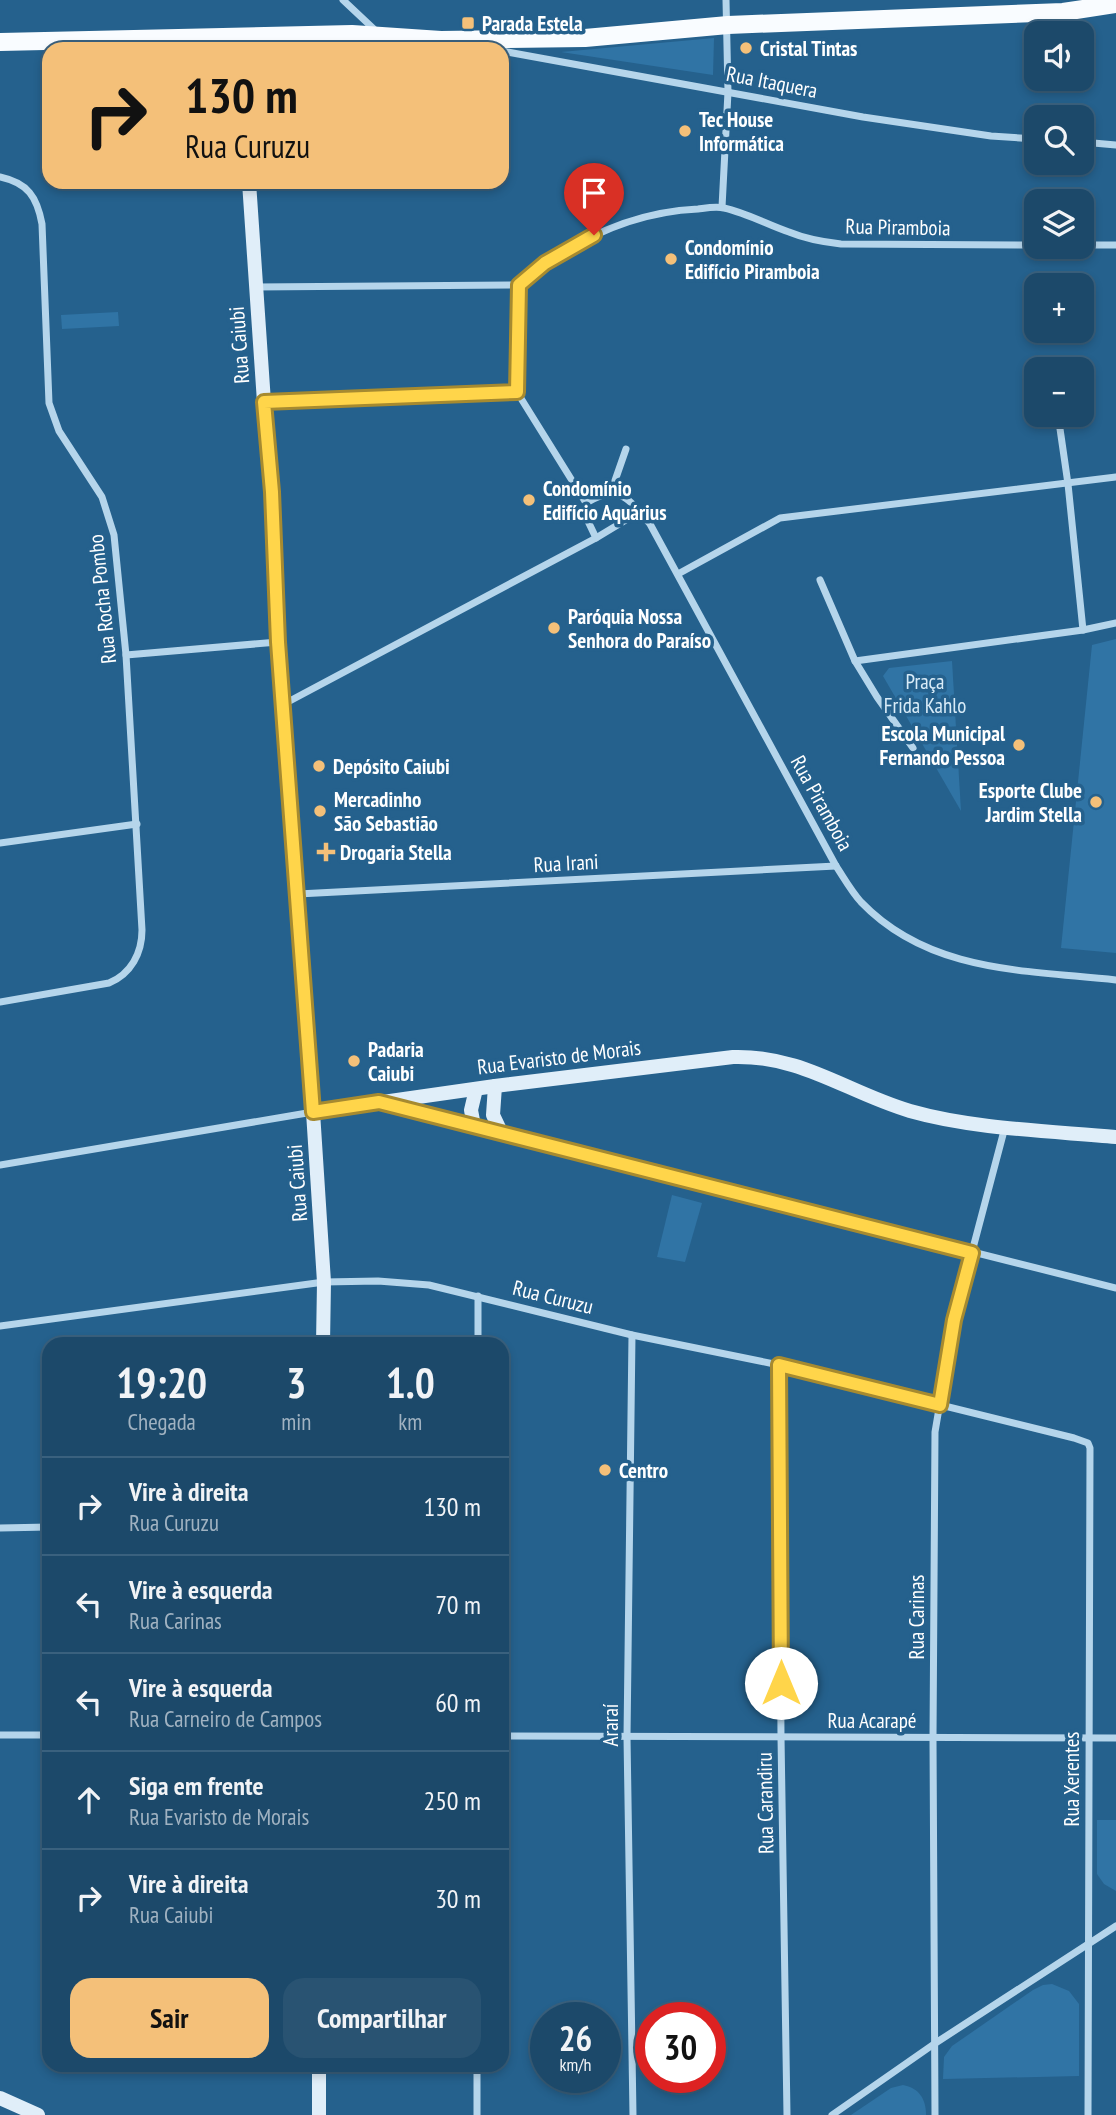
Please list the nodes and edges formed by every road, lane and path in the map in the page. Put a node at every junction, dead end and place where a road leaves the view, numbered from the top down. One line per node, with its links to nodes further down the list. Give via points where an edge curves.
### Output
1 (343, 0): 5 (street)
2 (726, 0): 4 (street)
3 (1116, 4): 4 (main road, via 1063,12)
4 (728, 25): 6 (main road, via 586,38); 11 (street)
5 (380, 35): 6 (main road); 8 (main road)
6 (441, 40): 9 (street)
7 (0, 42): 8 (main road)
8 (240, 42)
9 (453, 42)
10 (509, 52): 11 (street, Rua Itaquera)
11 (728, 92): 12 (street, Rua Itaquera, via 863,117); 17 (street)
12 (1024, 138)
13 (1094, 143): 14 (street)
14 (1116, 145)
15 (0, 177): 38 (street, Rua Rocha Pombo, via 26,188 38,204 49,403 58,431 107,512 114,535)
16 (249, 189): 22 (street, Rua Caiubi)
17 (722, 207): 18 (street, Rua Piramboia, via 799,236 841,244); 21 (street, Rua Piramboia, via 641,216 545,263)
18 (1024, 245)
19 (1094, 245): 20 (street)
20 (1116, 245)
21 (519, 285): 22 (street); 23 (street)
22 (256, 287): 24 (street, Rua Caiubi)
23 (517, 392): 24 (street); 30 (street)
24 (264, 402): 37 (street, Rua Caiubi)
25 (1060, 427): 28 (street)
26 (626, 449): 29 (street)
27 (1116, 477): 28 (street)
28 (1068, 484): 33 (street, via 780,518); 36 (street)
29 (611, 492): 30 (street); 31 (street, Rua Piramboia, via 631,500)
30 (586, 503): 32 (street, via 586,517)
31 (639, 512): 32 (street); 33 (street, Rua Piramboia)
32 (596, 538): 40 (street)
33 (678, 573): 44 (street, Rua Piramboia)
34 (820, 580): 39 (street)
35 (1116, 623): 36 (street)
36 (1083, 630): 39 (street)
37 (278, 642): 38 (street); 40 (street, Rua Caiubi)
38 (126, 655): 42 (street, Rua Rocha Pombo)
39 (855, 661): 41 (street)
40 (284, 704): 45 (street, Rua Caiubi)
41 (913, 748)
42 (137, 824): 43 (street); 47 (street, Rua Rocha Pombo, via 142,939 130,968 109,983)
43 (0, 843)
44 (836, 866): 45 (street, Rua Irani); 46 (street, Rua Piramboia, via 858,899 879,919 925,948 985,965)
45 (298, 894): 51 (street, Rua Caiubi)
46 (1116, 980)
47 (0, 1002)
48 (495, 1086): 49 (street, Rua Evaristo de Morais); 53 (street, Rua Evaristo de Morais, via 754,1057 796,1065 913,1112); 54 (street, via 494,1115)
49 (475, 1089): 50 (street, Rua Evaristo de Morais); 52 (street)
50 (379, 1102): 51 (street, Rua Evaristo de Morais); 52 (street)
51 (313, 1112): 56 (street, Rua Evaristo de Morais); 58 (street, Rua Caiubi)
52 (474, 1126): 54 (street)
53 (1005, 1127): 55 (street, Rua Evaristo de Morais); 57 (street, Rua Carinas)
54 (501, 1132): 57 (street)
55 (1116, 1137)
56 (0, 1165)
57 (972, 1253): 59 (street); 66 (street, Rua Carinas, via 954,1320)
58 (324, 1282): 60 (street, Rua Curuzu, via 429,1285); 61 (street, Rua Curuzu); 63 (street, Rua Caiubi)
59 (1116, 1288)
60 (478, 1296): 62 (street, Rua Curuzu); 64 (street)
61 (0, 1326)
62 (632, 1335): 65 (street, Rua Curuzu); 73 (street, Araraí)
63 (323, 1337)
64 (478, 1337)
65 (779, 1365): 66 (street, Rua Curuzu); 74 (street, Rua Carandiru)
66 (940, 1405): 67 (street, Rua Curuzu); 75 (street, Rua Carinas, via 935,1432)
67 (1088, 1443): 77 (street, Rua Xerentes)
68 (42, 1527): 69 (street)
69 (0, 1528)
70 (0, 1735): 71 (street)
71 (42, 1735)
72 (509, 1736): 73 (street, Rua Acarapé)
73 (626, 1737): 74 (street, Rua Acarapé); 87 (street, Araraí)
74 (781, 1737): 75 (street, Rua Acarapé); 88 (street, Rua Carandiru)
75 (933, 1738): 77 (street, Rua Acarapé); 80 (street, Rua Carinas)
76 (1116, 1738): 77 (street, Rua Acarapé)
77 (1089, 1739): 79 (street, Rua Xerentes)
78 (1116, 1926): 79 (street)
79 (1089, 1944): 80 (street); 91 (street, Rua Xerentes)
80 (934, 2044): 89 (street); 90 (street, Rua Carinas)
81 (319, 2072): 85 (street)
82 (477, 2072): 86 (street)
83 (0, 2098): 84 (street)
84 (38, 2115)
85 (319, 2115)
86 (477, 2115)
87 (633, 2115)
88 (787, 2115)
89 (832, 2115)
90 (935, 2115)
91 (1088, 2115)

